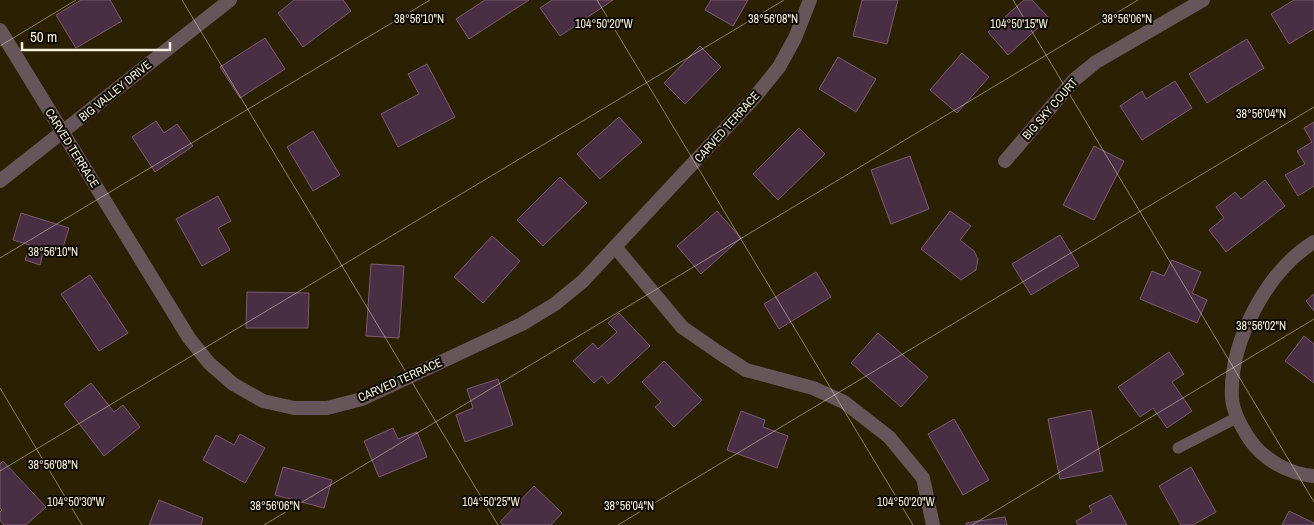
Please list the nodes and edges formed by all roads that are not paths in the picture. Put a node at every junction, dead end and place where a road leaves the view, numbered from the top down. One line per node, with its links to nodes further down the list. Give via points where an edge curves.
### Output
1 (230, 0): 5 (street, BIG VALLEY DRIVE)
2 (810, 0): 9 (street, CARVED TERRACE, via 779,67)
3 (1203, 0): 6 (street, BIG SKY COURT, via 1096,62 1074,80)
4 (0, 30): 5 (street, CARVED TERRACE)
5 (63, 133): 7 (street, BIG VALLEY DRIVE); 9 (street, CARVED TERRACE, via 189,338 209,363 233,384 263,401 294,408 327,408 362,398 511,330 555,304)
6 (1006, 161)
7 (0, 181)
8 (1314, 242): 10 (street, via 1288,262 1263,294 1240,344 1233,371 1232,400)
9 (616, 248): 13 (street, via 682,328 746,370 813,388 844,402 889,437 923,478)
10 (1238, 417): 11 (lane); 12 (street, via 1258,451 1276,464)
11 (1178, 448)
12 (1309, 476)
13 (932, 525)

